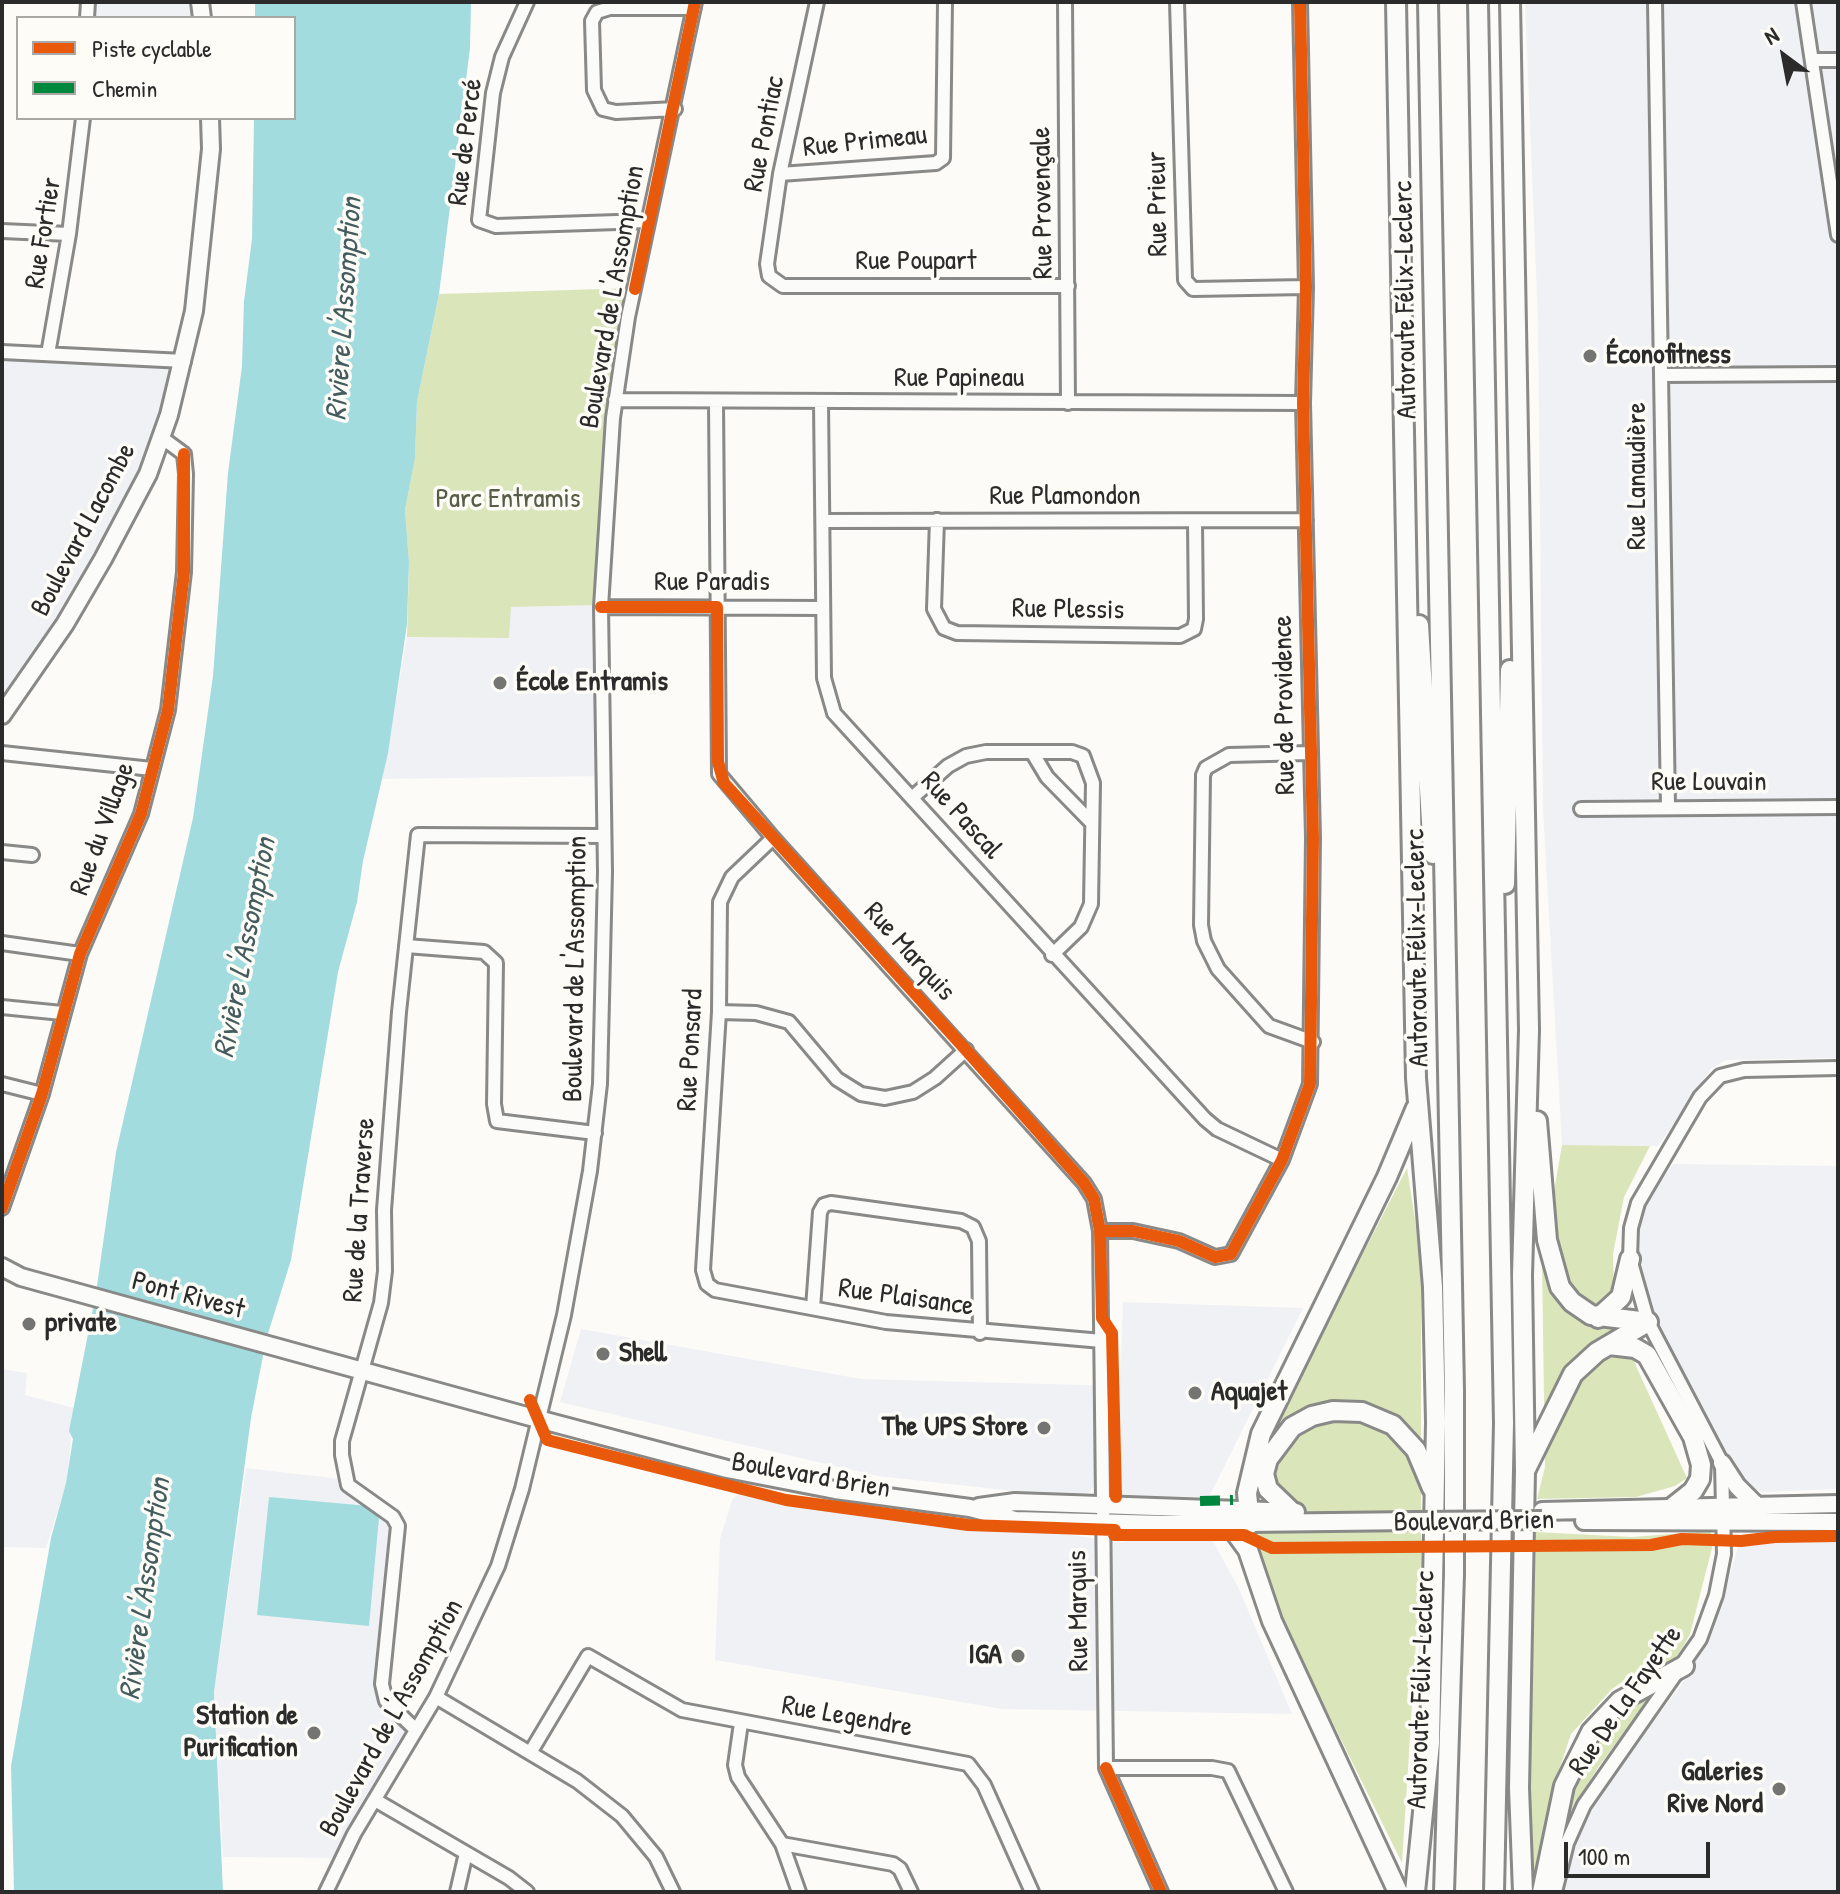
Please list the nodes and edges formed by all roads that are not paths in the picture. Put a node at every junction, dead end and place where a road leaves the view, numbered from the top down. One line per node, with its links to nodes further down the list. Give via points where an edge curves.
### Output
1 (527, 2): 20 (street, Rue de Percé, via 502,57 493,93 479,220 496,226)
2 (817, 2): 19 (street, Rue Pontiac)
3 (945, 2): 19 (street, Rue Primeau, via 943,158 936,163)
4 (1065, 2): 25 (street, Rue Provençale)
5 (1177, 2): 26 (street, Rue Prieur, via 1185,280 1193,289)
6 (1300, 2): 26 (street, Rue de Providence)
7 (1396, 2): 38 (highway)
8 (1428, 2): 65 (highway, Autoroute Félix-Leclerc)
9 (1478, 2): 74 (highway)
10 (1510, 2): 43 (highway)
11 (1655, 2): 30 (street, Rue Lanaudière)
12 (1803, 2): 14 (street)
13 (695, 5): 16 (street, Boulevard de L'Assomption); 16 (street, via 610,8 597,12 592,21 594,90 603,109)
14 (1812, 60): 15 (street); 23 (street)
15 (1838, 60)
16 (675, 109): 20 (street, Boulevard de L'Assomption)
17 (83, 120): 22 (street, Rue Fortier)
18 (210, 120): 29 (main road, Boulevard Lacombe, via 206,208)
19 (780, 174): 24 (street, Rue Pontiac)
20 (648, 221): 32 (street, Boulevard de L'Assomption)
21 (2, 231): 22 (street)
22 (69, 234): 28 (street, Rue Fortier)
23 (1838, 235)
24 (769, 276): 25 (street, Rue Poupart, via 783,286)
25 (1068, 286): 35 (street, Rue Provençale)
26 (1306, 287): 36 (street, Rue de Providence)
27 (2, 352): 28 (street)
28 (48, 354): 29 (street)
29 (184, 361): 37 (main road, Boulevard Lacombe)
30 (1662, 375): 31 (street); 53 (street, Rue Lanaudière)
31 (1834, 375)
32 (615, 400): 33 (street, Rue Papineau); 44 (street, Boulevard de L'Assomption)
33 (716, 401): 34 (street, Rue Papineau); 45 (street, Rue Marquis)
34 (821, 402): 35 (street, Rue Papineau); 41 (street, Rue Pascal)
35 (1068, 403): 36 (street, Rue Papineau)
36 (1303, 403): 40 (street, Rue de Providence)
37 (161, 437): 47 (main road, Boulevard Lacombe, via 148,474 103,559); 51 (street, Rue du Village, via 184,454 184,558 168,710)
38 (1405, 458): 65 (highway); 76 (highway)
39 (937, 520): 41 (street, Rue Plamondon); 42 (street, Rue Plamondon); 42 (street, Rue Plessis, via 934,609 944,628 957,633 1180,636 1194,629 1196,619)
40 (1306, 520): 42 (street, Rue Plamondon); 50 (street, Rue de Providence)
41 (823, 521): 46 (street, Rue Pascal)
42 (1195, 522)
43 (1519, 527): 69 (highway); 74 (highway, via 1510,652)
44 (601, 607): 45 (street, Rue Paradis); 57 (street, Boulevard de L'Assomption)
45 (717, 607): 46 (street, Rue Paradis); 58 (street, Rue Marquis, via 719,774)
46 (823, 608): 52 (street, Rue Pascal, via 828,701)
47 (2, 715)
48 (1032, 752): 52 (street, via 966,756); 56 (street, via 1047,777); 56 (street, via 1083,756 1093,783)
49 (2, 753): 51 (street)
50 (1309, 753): 70 (street, Rue de Providence); 70 (street, via 1229,755 1206,768 1201,925 1218,969 1269,1026)
51 (152, 769): 63 (street, Rue du Village, via 141,814)
52 (913, 797): 64 (street, Rue Pascal)
53 (1668, 806): 54 (street, Rue Louvain); 55 (street, Rue Louvain)
54 (1838, 807)
55 (1581, 809)
56 (1090, 821): 64 (street, via 1089,916)
57 (604, 836): 62 (street, Rue de la Traverse, via 418,835); 77 (street, Boulevard de L'Assomption, via 604,978)
58 (773, 838): 67 (street, Rue Ponsard, via 732,877 720,902); 71 (street, Rue Marquis)
59 (2, 852): 60 (street)
60 (32, 855)
61 (2, 943): 63 (street)
62 (406, 946): 77 (street, via 484,952 496,963 497,1121); 93 (street, Rue de la Traverse, via 384,1210 385,1271)
63 (80, 954): 68 (street, Rue du Village)
64 (1052, 955): 78 (street, Rue Pascal, via 1217,1129)
65 (1446, 988): 131 (highway, Autoroute Félix-Leclerc, via 1454,1515)
66 (2, 1007): 68 (street)
67 (719, 1012): 71 (street, via 789,1022 837,1079 861,1094 885,1098 913,1092); 85 (street, Rue Ponsard, via 703,1270)
68 (62, 1013): 75 (street, Rue du Village)
69 (1529, 1030): 87 (highway, via 1551,1266 1569,1300); 96 (highway, via 1522,1285)
70 (1313, 1042): 78 (street, Rue de Providence, via 1310,1084)
71 (966, 1050): 80 (street, Rue Marquis, via 1084,1183 1094,1199)
72 (1838, 1068): 81 (street, Rue De La Fayette, via 1737,1070 1712,1083 1642,1193 1631,1228)
73 (2, 1084): 75 (street)
74 (1498, 1091): 132 (highway, via 1504,1513)
75 (42, 1094): 79 (street, Rue du Village)
76 (1417, 1104): 97 (highway, via 1433,1287); 107 (highway, via 1381,1190 1265,1427 1252,1470)
77 (595, 1133): 94 (street, Boulevard de L'Assomption)
78 (1282, 1160): 80 (street, Rue de Providence, via 1231,1254 1215,1257 1179,1241 1133,1231)
79 (2, 1208)
80 (1100, 1231): 90 (street, Rue Marquis)
81 (1630, 1259): 87 (highway, via 1621,1297); 88 (street, Rue De La Fayette)
82 (2, 1267): 84 (main road)
83 (2, 1277): 84 (main road)
84 (21, 1277): 92 (main road, Pont Rivest)
85 (707, 1284): 86 (street, Rue Plaisance, via 715,1290)
86 (813, 1308): 89 (street, Rue Plaisance); 89 (street, via 824,1205 961,1221 973,1227 979,1241)
87 (1598, 1318): 88 (highway)
88 (1648, 1322): 91 (highway); 95 (street, Rue De La Fayette)
89 (980, 1333): 90 (street, Rue Plaisance)
90 (1102, 1341): 99 (street, Rue Marquis)
91 (1609, 1345): 96 (highway, via 1569,1380); 102 (highway, via 1647,1355 1693,1437 1700,1479)
92 (305, 1354): 93 (main road, Boulevard Brien)
93 (362, 1370): 94 (main road, Boulevard Brien); 114 (street, Rue de la Traverse, via 342,1441 343,1471 348,1485 398,1526 382,1684 386,1701)
94 (540, 1419): 101 (main road, Boulevard Brien, via 784,1481); 112 (street, Boulevard de L'Assomption, via 498,1566)
95 (1722, 1463): 100 (main road); 104 (street, Rue De La Fayette)
96 (1525, 1471): 133 (highway, via 1519,1788)
97 (1436, 1498): 103 (highway, via 1419,1456 1400,1430 1370,1413 1333,1411 1292,1427 1268,1459 1268,1489); 130 (highway, via 1428,1778)
98 (1838, 1504): 100 (main road, Boulevard Brien)
99 (1103, 1506): 101 (main road, Boulevard Brien, via 1015,1502); 107 (main road, Boulevard Brien); 109 (street, Rue Marquis)
100 (1757, 1506): 104 (main road, Boulevard Brien)
101 (970, 1508): 109 (main road, Boulevard Brien, via 1015,1520)
102 (1669, 1510): 104 (main road, Boulevard Brien); 106 (main road, Boulevard Brien)
103 (1292, 1512): 105 (main road, Boulevard Brien); 107 (main road, Boulevard Brien)
104 (1724, 1515): 106 (main road, Boulevard Brien); 108 (main road, Boulevard Brien); 111 (street, Rue De La Fayette, via 1716,1595)
105 (1416, 1516): 106 (main road, Boulevard Brien); 107 (main road, Boulevard Brien)
106 (1542, 1516)
107 (1248, 1517): 110 (main road, Boulevard Brien)
108 (1838, 1522)
109 (1102, 1523): 110 (main road, Boulevard Brien); 116 (street, Rue Marquis)
110 (1229, 1524): 129 (highway, via 1248,1550 1272,1621)
111 (1684, 1666): 134 (highway, via 1620,1701 1591,1732 1564,1786); 135 (street, Rue De La Fayette, via 1581,1809)
112 (436, 1697): 114 (street, Boulevard de L'Assomption); 115 (street)
113 (741, 1723): 115 (street, Rue Legendre, via 682,1710 588,1656); 118 (street, via 738,1777); 126 (street, Rue Legendre, via 968,1764 984,1785)
114 (416, 1730): 117 (street, Boulevard de L'Assomption)
115 (530, 1753): 123 (street, via 622,1816 656,1857)
116 (1106, 1768): 127 (street, Rue Marquis); 128 (street, via 1228,1771)
117 (375, 1800): 119 (street); 120 (street, Boulevard de L'Assomption)
118 (782, 1844): 124 (street); 125 (street, via 893,1864)
119 (466, 1853): 121 (street); 122 (street)
120 (326, 1892)
121 (457, 1892)
122 (527, 1892)
123 (673, 1892)
124 (799, 1892)
125 (911, 1892)
126 (1032, 1892)
127 (1161, 1892)
128 (1286, 1892)
129 (1398, 1892)
130 (1415, 1892)
131 (1444, 1892)
132 (1494, 1892)
133 (1523, 1892)
134 (1542, 1892)
135 (1555, 1892)

